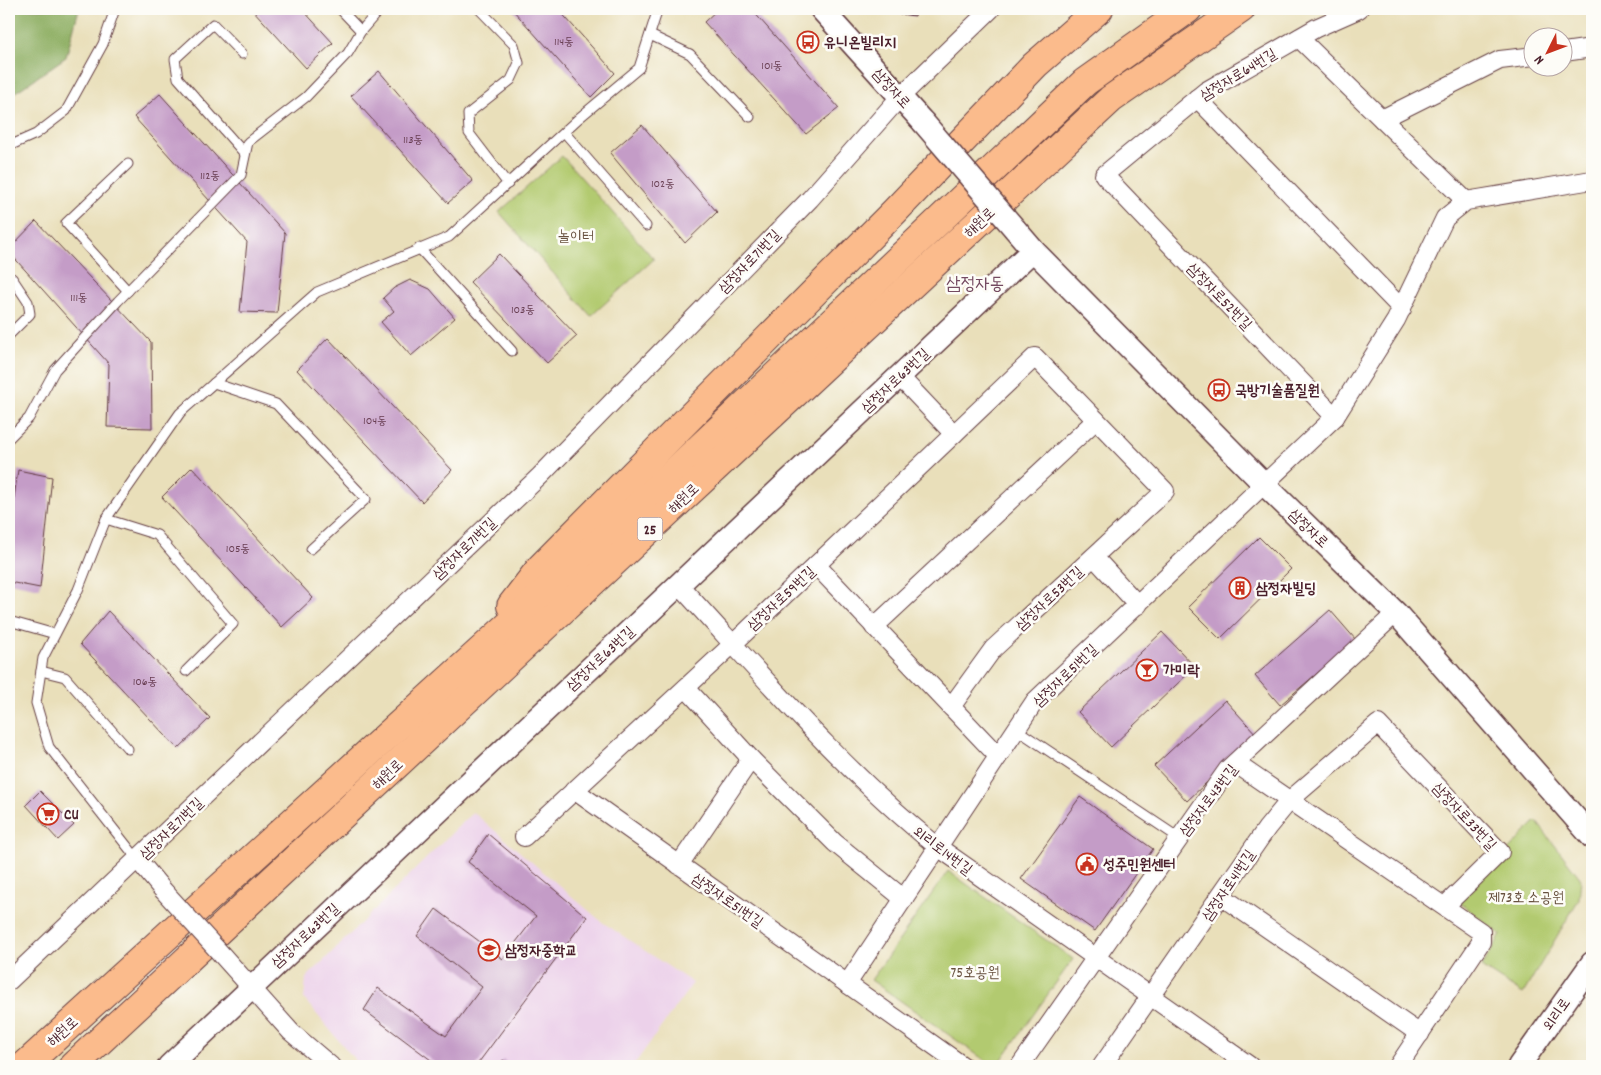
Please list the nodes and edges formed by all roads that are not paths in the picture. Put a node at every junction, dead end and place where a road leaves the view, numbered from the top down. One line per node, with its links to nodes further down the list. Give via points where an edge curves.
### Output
1 (115, 9): 24 (lane, via 103,44 66,111 36,134)
2 (340, 9): 12 (lane)
3 (380, 9): 12 (lane)
4 (479, 9): 29 (lane, via 514,45 519,63 511,80 468,114 469,133)
5 (658, 9): 13 (lane)
6 (821, 9): 19 (street, 삼정자로)
7 (991, 9): 19 (street, 삼정자로71번길)
8 (1099, 9): 59 (highway, via 1035,65 895,211 541,567)
9 (1188, 9): 59 (highway, 해원로 / 25, via 1085,82 610,533)
10 (1241, 9): 90 (highway, 해원로 / 25, via 1111,99)
11 (1359, 9): 14 (street, 삼정자로64번길)
12 (361, 31): 25 (lane, via 348,53 306,97 248,142)
13 (650, 35): 21 (lane, via 690,54); 23 (lane, via 640,68)
14 (1299, 38): 20 (street, 삼정자로64번길); 22 (street)
15 (1592, 48): 16 (street)
16 (1574, 51)
17 (242, 54): 25 (lane, via 213,24 175,59 178,78)
18 (1524, 57): 22 (street, via 1500,60)
19 (900, 97): 33 (street, 삼정자로, bridge); 76 (street, 삼정자로71번길, via 810,199 540,476)
20 (1197, 98): 27 (street, 삼정자로64번길); 36 (street)
21 (750, 117)
22 (1382, 119): 30 (street)
23 (564, 132): 29 (lane); 31 (lane)
24 (9, 146)
25 (245, 154): 35 (lane, via 242,175)
26 (128, 164): 35 (lane, via 66,223)
27 (1104, 175): 42 (street, 삼정자로52번길)
28 (1592, 180): 30 (street)
29 (508, 184): 32 (lane, via 449,237)
30 (1466, 201): 36 (street, via 1445,218)
31 (646, 226)
32 (419, 248): 38 (lane); 41 (lane, via 317,292)
33 (1033, 250): 40 (street, 삼정자로63번길); 47 (street, 삼정자로)
34 (9, 279): 37 (lane, via 12,278 28,302 30,314)
35 (128, 291): 45 (lane, via 55,370 29,418)
36 (1402, 309): 42 (street)
37 (9, 335)
38 (512, 351)
39 (1035, 358): 43 (street, 삼정자로53번길); 46 (street, 삼정자로59번길)
40 (899, 376): 46 (street); 52 (street, 삼정자로63번길)
41 (214, 383): 48 (lane, via 180,413); 49 (lane, via 276,404 366,499)
42 (1335, 417): 47 (street)
43 (1096, 420): 50 (street, 삼정자로53번길, via 1165,491); 56 (street)
44 (9, 424): 45 (lane)
45 (12, 434)
46 (954, 434): 51 (street, 삼정자로59번길)
47 (1265, 485): 53 (street, 삼정자로51번길); 54 (street, 삼정자로)
48 (106, 519): 57 (lane, via 78,590); 61 (lane, via 157,535 233,624)
49 (311, 549)
50 (1094, 557): 53 (street); 63 (street, 삼정자로53번길, via 993,649)
51 (816, 566): 56 (street); 58 (street, 삼정자로59번길)
52 (678, 584): 58 (street, 외리로14번길); 85 (street, 삼정자로63번길)
53 (1138, 605): 65 (street, 삼정자로51번길, via 1035,701)
54 (1396, 613): 69 (street, 삼정자로43번길); 73 (street, 삼정자로)
55 (9, 621): 57 (lane)
56 (874, 627): 63 (street)
57 (55, 634): 60 (lane, via 43,658)
58 (733, 644): 62 (street, 삼정자로59번길); 75 (street, 외리로14번길, via 853,774)
59 (463, 667): 89 (highway, 해원로 / 25)
60 (41, 671): 66 (lane, via 65,677); 76 (lane, via 36,703 49,747)
61 (186, 671)
62 (686, 688): 68 (street); 70 (street, 삼정자로59번길)
63 (951, 707): 67 (street)
64 (1378, 724): 71 (street, 삼정자로41번길); 80 (street, 삼정자로33번길, via 1500,852)
65 (1016, 729): 67 (street, 삼정자로51번길); 74 (lane)
66 (128, 749)
67 (998, 756): 75 (street, 삼정자로51번길)
68 (751, 759): 77 (street); 79 (street, via 835,843)
69 (1235, 763): 71 (street); 74 (street, 삼정자로43번길)
70 (574, 790): 72 (street, 삼정자로59번길); 77 (street, 삼정자로51번길)
71 (1290, 800): 78 (street, 삼정자로41번길); 80 (street)
72 (524, 836)
73 (1592, 837)
74 (1179, 838): 81 (street, 삼정자로43번길)
75 (938, 848): 79 (street, 삼정자로51번길); 81 (street, 외리로14번길)
76 (138, 860): 83 (street, 삼정자로71번길); 85 (street, bridge)
77 (679, 865): 84 (street, 삼정자로51번길)
78 (1221, 896): 86 (street, 삼정자로41번길); 87 (street)
79 (904, 899): 84 (street, 삼정자로51번길)
80 (1445, 906): 87 (street, via 1481,932 1481,942)
81 (1095, 959): 86 (street, 외리로14번길); 94 (street, 삼정자로43번길)
82 (1592, 963): 97 (street, 외리로)
83 (9, 980)
84 (847, 984): 93 (street)
85 (250, 987): 91 (street, 삼정자로63번길); 92 (street, via 290,1032)
86 (1151, 998): 88 (street, 삼정자로41번길); 95 (street, 외리로14번길)
87 (1420, 1034): 96 (street)
88 (1111, 1063)
89 (24, 1066)
90 (73, 1066)
91 (168, 1066)
92 (331, 1066)
93 (963, 1066)
94 (1020, 1066)
95 (1250, 1066)
96 (1398, 1066)
97 (1519, 1066)

